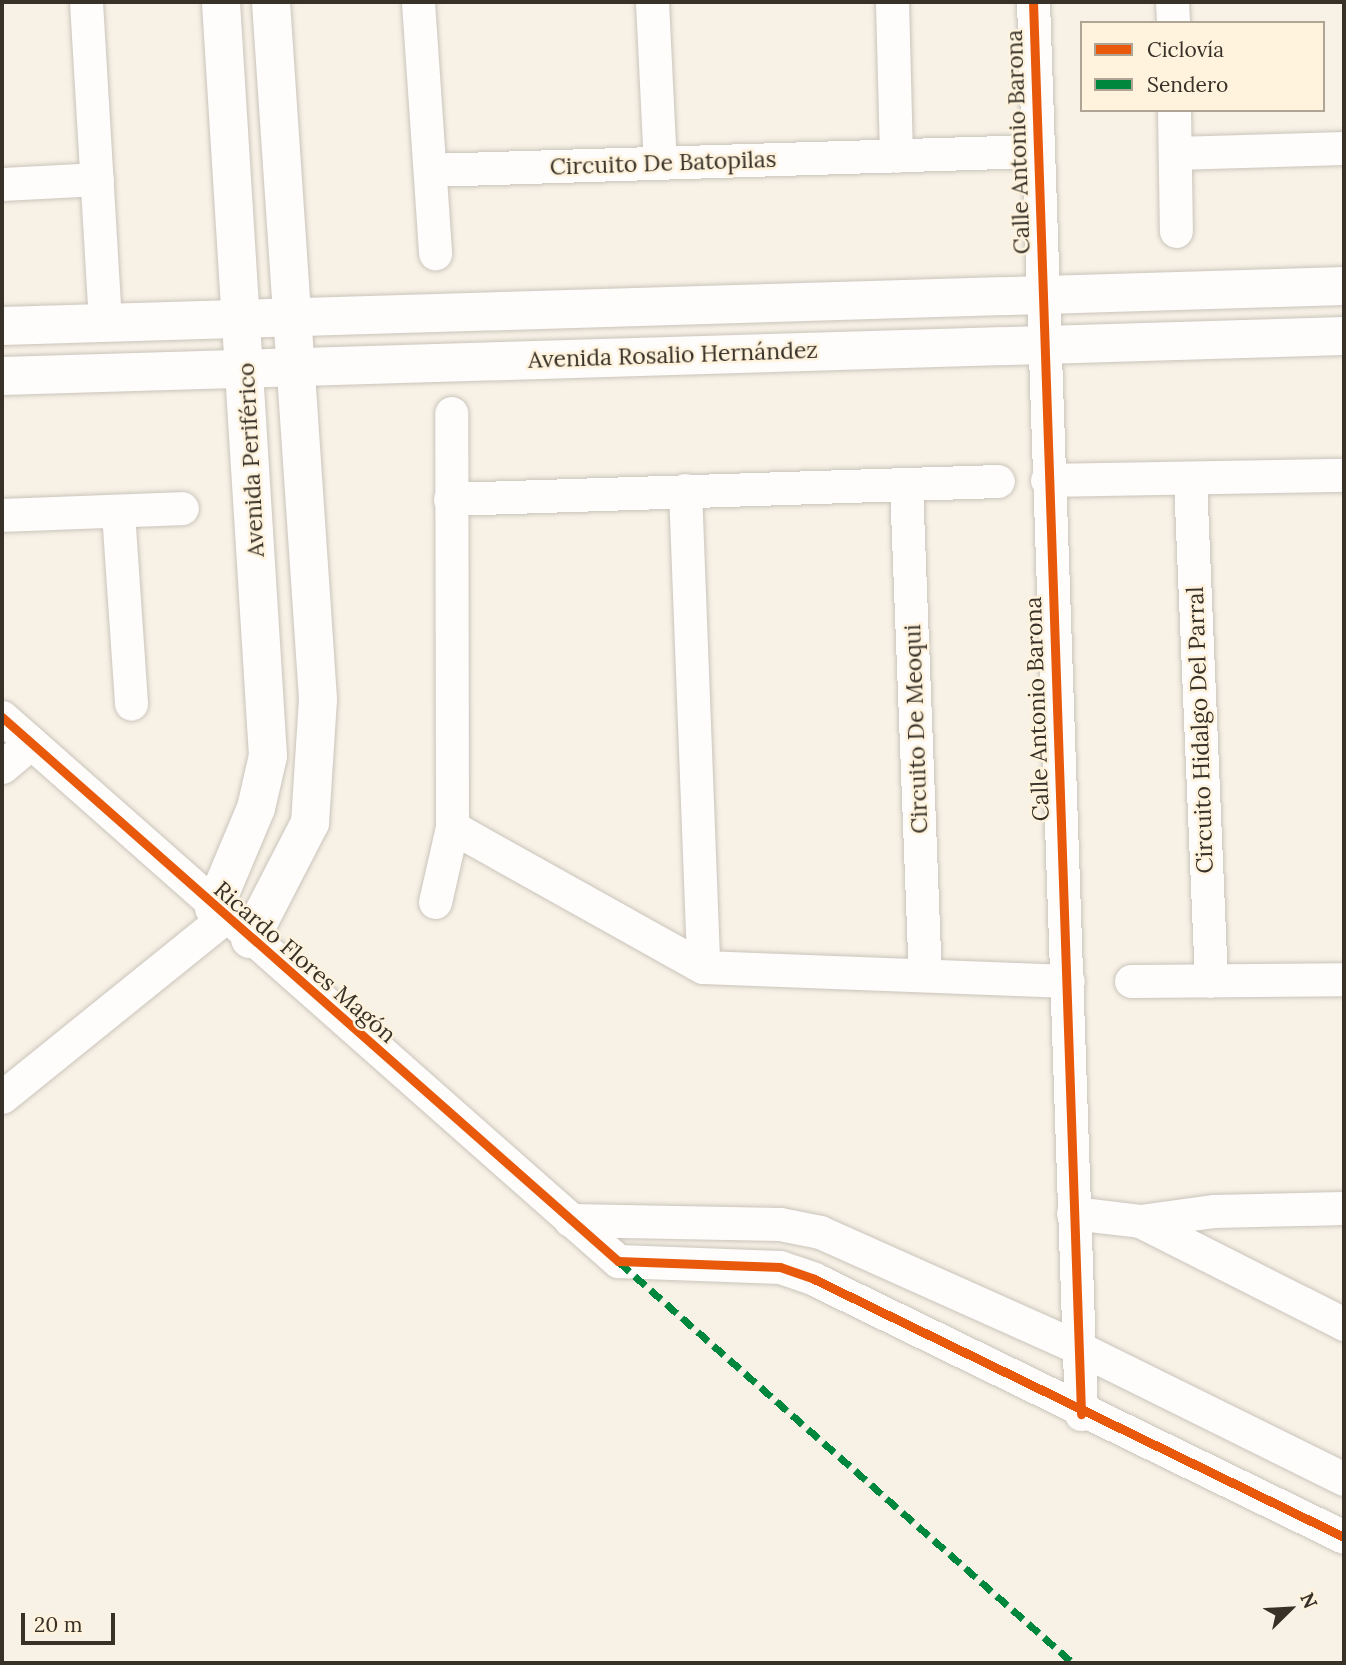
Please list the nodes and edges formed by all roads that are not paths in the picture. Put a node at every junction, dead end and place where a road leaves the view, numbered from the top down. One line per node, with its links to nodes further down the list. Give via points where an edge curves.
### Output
1 (86, 2): 17 (street)
2 (221, 2): 24 (street, Avenida Periférico)
3 (271, 2): 23 (street)
4 (418, 2): 16 (street)
5 (652, 2): 15 (street)
6 (892, 2): 14 (street)
7 (1033, 2): 12 (street, Calle Antonio Barona)
8 (1172, 2): 9 (street)
9 (1173, 21)
10 (1174, 112): 13 (street)
11 (1344, 148): 13 (street)
12 (1036, 151): 14 (street, Circuito De Batopilas); 22 (street, Calle Antonio Barona)
13 (1175, 153): 19 (street)
14 (896, 156): 15 (street, Circuito De Batopilas)
15 (660, 163): 16 (street, Circuito De Batopilas)
16 (430, 170): 20 (street)
17 (97, 180): 18 (street); 25 (street)
18 (2, 184)
19 (1176, 231)
20 (435, 253)
21 (1344, 286): 22 (street)
22 (1043, 291): 23 (street); 28 (street, Calle Antonio Barona)
23 (293, 317): 24 (street); 30 (street)
24 (243, 319): 25 (street); 29 (street, Avenida Periférico)
25 (105, 323): 26 (street)
26 (2, 326)
27 (1344, 336): 28 (street, Avenida Rosalio Hernández)
28 (1046, 344): 30 (street, Avenida Rosalio Hernández); 34 (street, Calle Antonio Barona)
29 (246, 365): 30 (street, Avenida Rosalio Hernández); 31 (street, Avenida Rosalio Hernández); 49 (street, Avenida Periférico, via 268,756)
30 (298, 365): 49 (street, via 318,699 310,824)
31 (2, 376)
32 (451, 413): 39 (street)
33 (1344, 475): 35 (street)
34 (1047, 480): 35 (street); 53 (street, Calle Antonio Barona)
35 (1190, 480): 55 (street, Circuito Hidalgo Del Parral)
36 (998, 481): 37 (street)
37 (906, 485): 38 (street); 51 (street, Circuito De Meoqui)
38 (685, 490): 39 (street); 50 (street)
39 (450, 499): 47 (street)
40 (182, 508): 41 (street)
41 (118, 512): 42 (street); 43 (street)
42 (2, 515)
43 (131, 704)
44 (2, 717): 45 (street, Ricardo Flores Magón)
45 (31, 743): 46 (street); 49 (street, Ricardo Flores Magón)
46 (2, 767)
47 (452, 827): 48 (street); 50 (street)
48 (435, 902)
49 (229, 922): 56 (street); 59 (street, Ricardo Flores Magón)
50 (703, 967): 51 (street)
51 (925, 973): 53 (street)
52 (1344, 979): 55 (street)
53 (1068, 981): 58 (street, Calle Antonio Barona)
54 (1131, 981): 55 (street)
55 (1211, 981)
56 (2, 1097)
57 (1344, 1208): 60 (street, via 1214,1211)
58 (1073, 1213): 60 (street); 62 (street, Calle Antonio Barona)
59 (570, 1220): 62 (street, via 780,1224 820,1232); 63 (street, Ricardo Flores Magón, via 618,1261 780,1267)
60 (1140, 1221): 61 (street)
61 (1344, 1324)
62 (1077, 1348): 63 (street, Calle Antonio Barona); 64 (street)
63 (1081, 1414): 65 (street)
64 (1344, 1479)
65 (1344, 1537)

